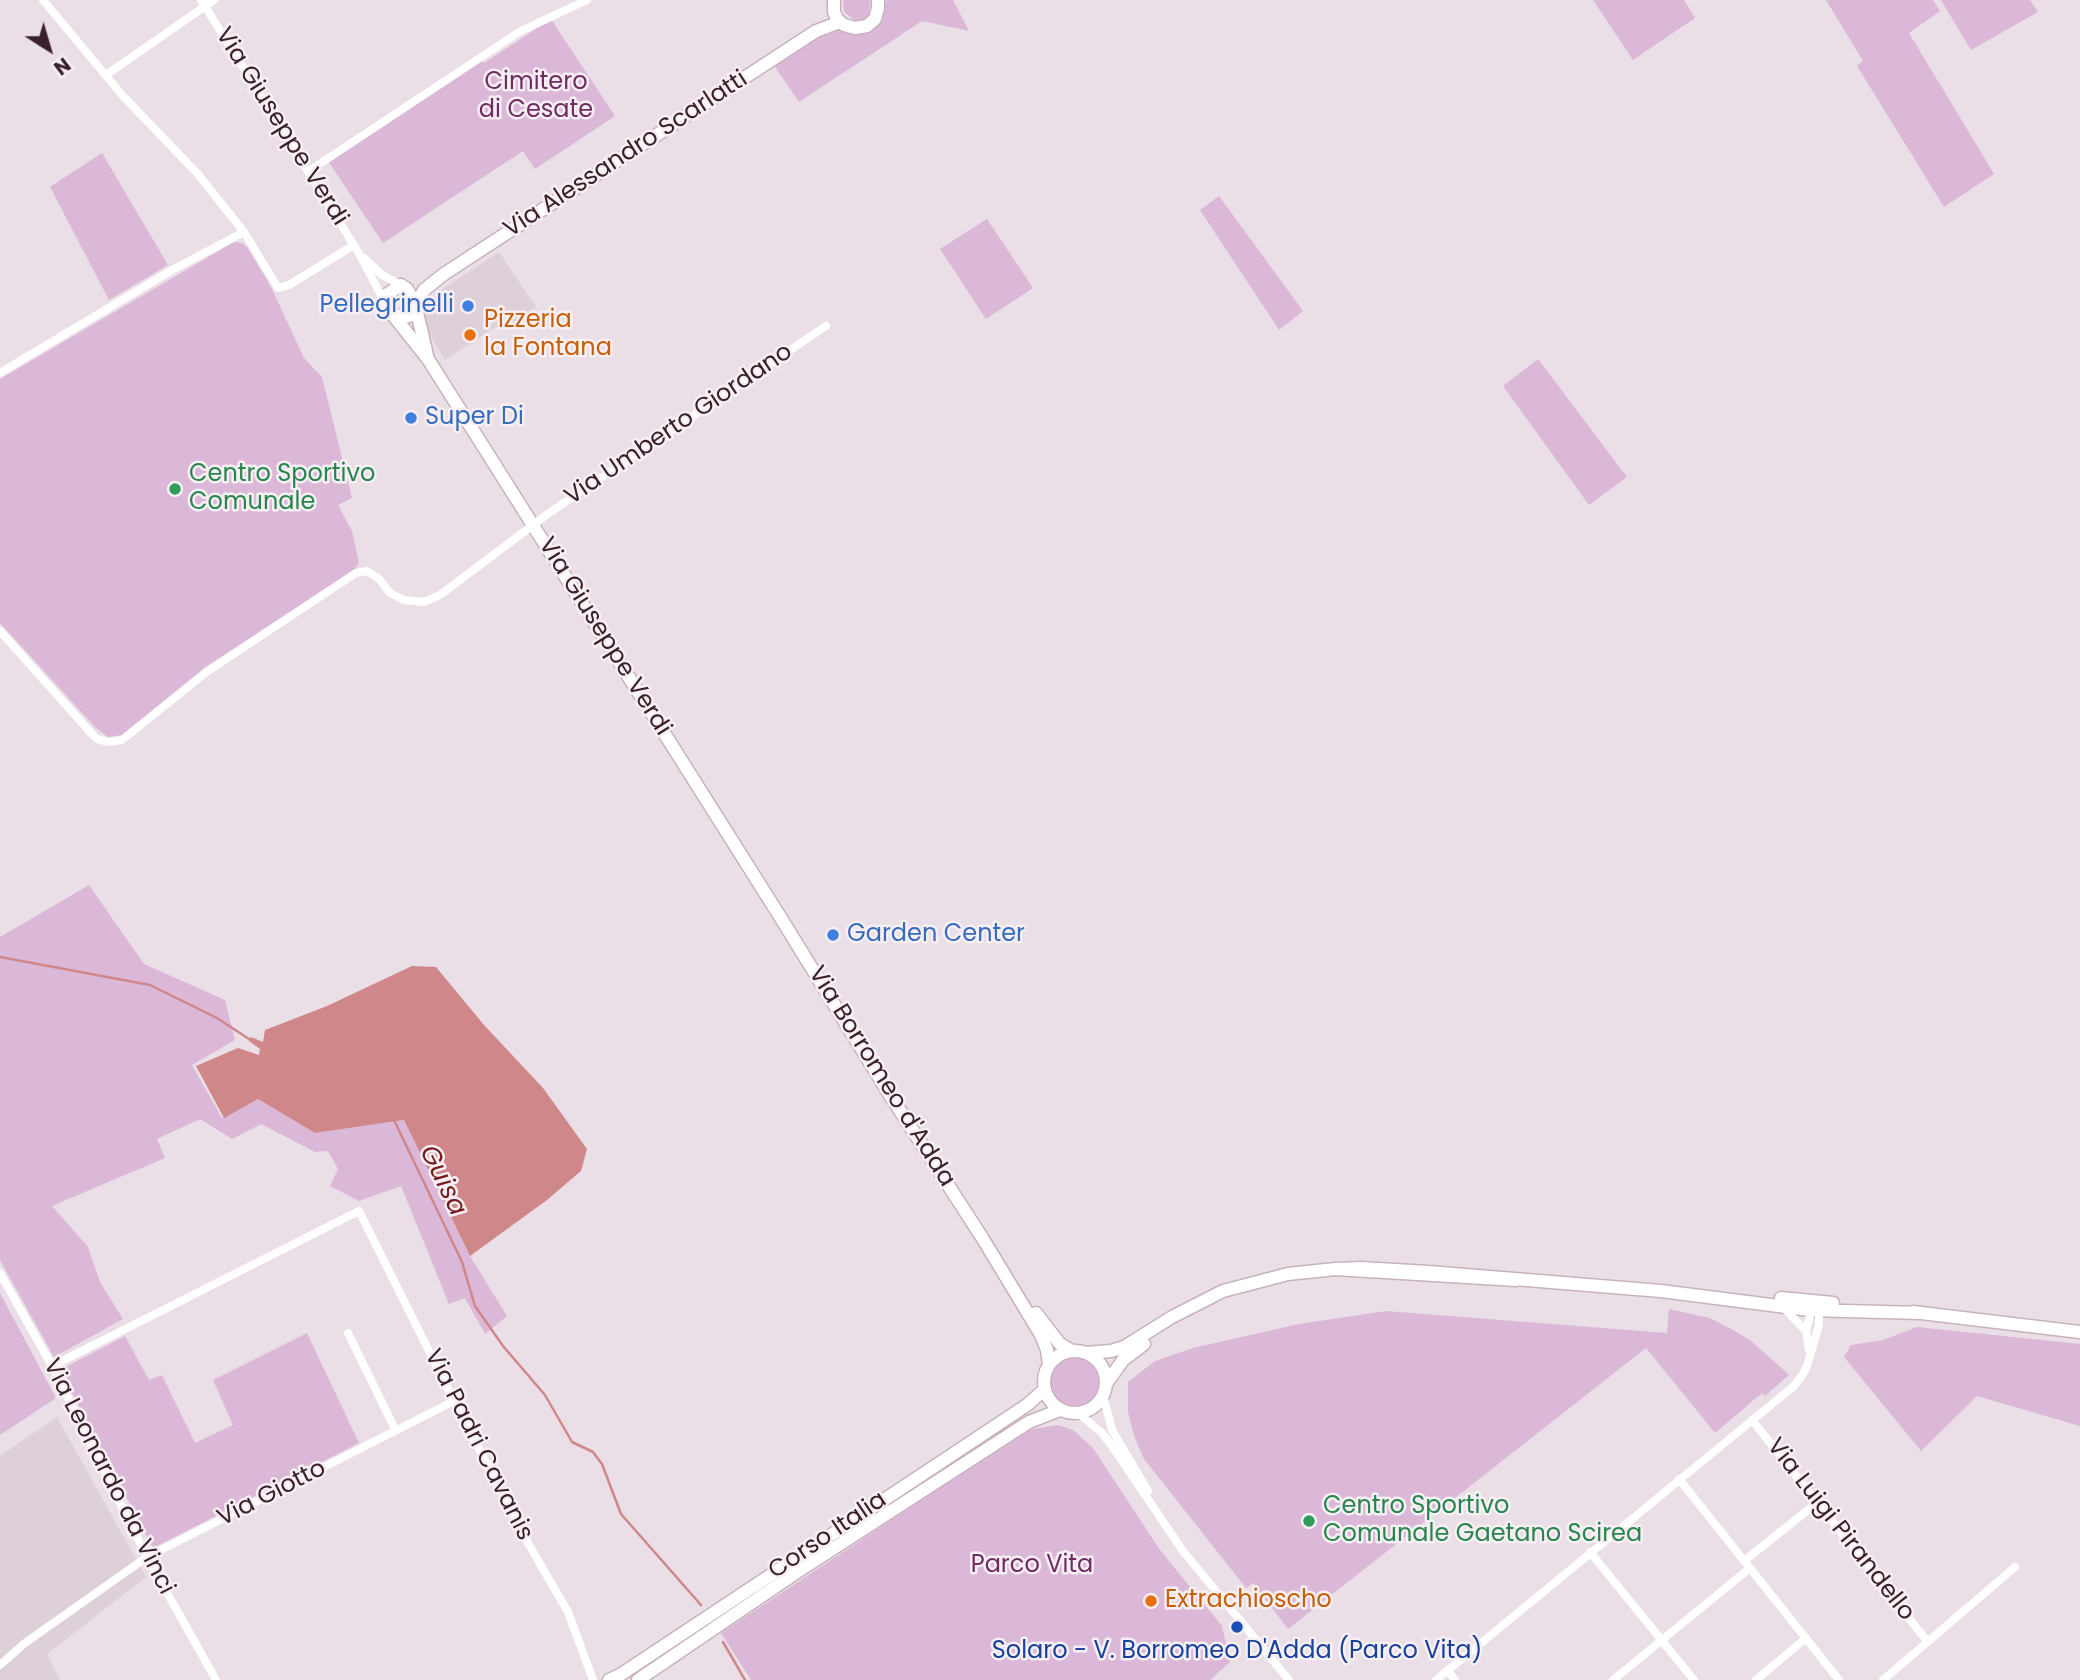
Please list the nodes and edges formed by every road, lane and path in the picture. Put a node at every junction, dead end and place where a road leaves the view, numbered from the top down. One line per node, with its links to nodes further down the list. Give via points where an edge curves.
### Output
1 (43, 0): 7 (street)
2 (214, 0): 5 (street)
3 (587, 0): 8 (street, via 519,32)
4 (878, 0): 6 (street, via 877,14 866,26 855,28)
5 (203, 3): 7 (street); 8 (street, Via Giuseppe Verdi)
6 (836, 11): 12 (street, Via Alessandro Scarlatti, via 816,32)
7 (106, 75): 9 (street, via 197,173)
8 (309, 171): 10 (street, Via Giuseppe Verdi)
9 (244, 232): 10 (street, via 278,288); 18 (street)
10 (354, 245): 11 (street, Via Giuseppe Verdi)
11 (360, 255): 13 (street, Via Giuseppe Verdi); 15 (street, Via Giuseppe Verdi)
12 (436, 279): 13 (street, Via Alessandro Scarlatti); 14 (street, Via Alessandro Scarlatti)
13 (402, 286): 14 (street); 15 (street, via 386,295)
14 (416, 306): 15 (street, via 401,318); 17 (street, Via Giuseppe Verdi)
15 (390, 310): 17 (street, Via Giuseppe Verdi)
16 (826, 326): 19 (street, Via Umberto Giordano)
17 (428, 359): 19 (street, Via Giuseppe Verdi)
18 (0, 373)
19 (534, 526): 20 (street, Via Umberto Giordano, via 424,602 390,593 367,571 356,573 208,671 122,740 109,742 92,734); 21 (street, Via Giuseppe Verdi)
20 (0, 631)
21 (779, 915): 22 (street, Via Borromeo d'Adda)
22 (983, 1238): 34 (street, Via Borromeo d'Adda, via 1052,1334); 37 (street, Via Borromeo d'Adda, via 1041,1335)
23 (0, 1273): 38 (street, Via Leonardo da Vinci)
24 (1245, 1284): 25 (street, via 1335,1269 1396,1270); 35 (street, via 1204,1300 1124,1347); 40 (street, via 1132,1352)
25 (1714, 1297): 26 (street); 27 (street, via 1764,1297)
26 (1781, 1306): 27 (street); 31 (street)
27 (1816, 1307): 28 (street); 29 (street, via 1855,1304); 30 (street); 31 (street)
28 (1838, 1311): 29 (street); 30 (street)
29 (1920, 1313): 32 (street)
30 (1819, 1325): 36 (street)
31 (1806, 1332): 36 (street)
32 (2080, 1332)
33 (348, 1333): 45 (street)
34 (1072, 1351): 35 (street); 37 (street)
35 (1086, 1353): 40 (street, via 1101,1365)
36 (1809, 1357): 44 (street, via 1800,1379)
37 (1049, 1364): 39 (street)
38 (52, 1366): 41 (street, Via Padri Cavanis, via 359,1210); 50 (street, Via Leonardo da Vinci)
39 (1045, 1389): 42 (street); 61 (street, Corso Italia)
40 (1104, 1390): 43 (street, via 1094,1406); 48 (street, via 1112,1430)
41 (454, 1401): 45 (street, Via Giotto); 60 (street, Via Padri Cavanis, via 568,1612)
42 (1060, 1410): 43 (street); 62 (street, Corso Italia, via 1029,1422)
43 (1078, 1413): 48 (street, via 1112,1446)
44 (1752, 1420): 46 (street); 47 (street, Via Luigi Pirandello)
45 (396, 1431): 50 (street, Via Giotto)
46 (1679, 1479): 49 (street); 51 (street)
47 (1818, 1502): 51 (street); 56 (street, Via Luigi Pirandello)
48 (1183, 1552): 63 (street)
49 (1590, 1552): 55 (street); 58 (street)
50 (147, 1557): 57 (street, Via Giotto); 59 (street, Via Leonardo da Vinci)
51 (1744, 1561): 53 (street)
52 (2015, 1567): 56 (street)
53 (1750, 1569): 54 (street); 55 (street)
54 (1806, 1638): 68 (street); 69 (street)
55 (1662, 1641): 66 (street); 67 (street)
56 (1927, 1641): 70 (street)
57 (0, 1665)
58 (1448, 1671): 64 (street); 65 (street)
59 (216, 1680)
60 (593, 1680)
61 (609, 1680)
62 (638, 1680)
63 (1289, 1680)
64 (1436, 1680)
65 (1455, 1680)
66 (1614, 1680)
67 (1694, 1680)
68 (1756, 1680)
69 (1839, 1680)
70 (1883, 1680)

